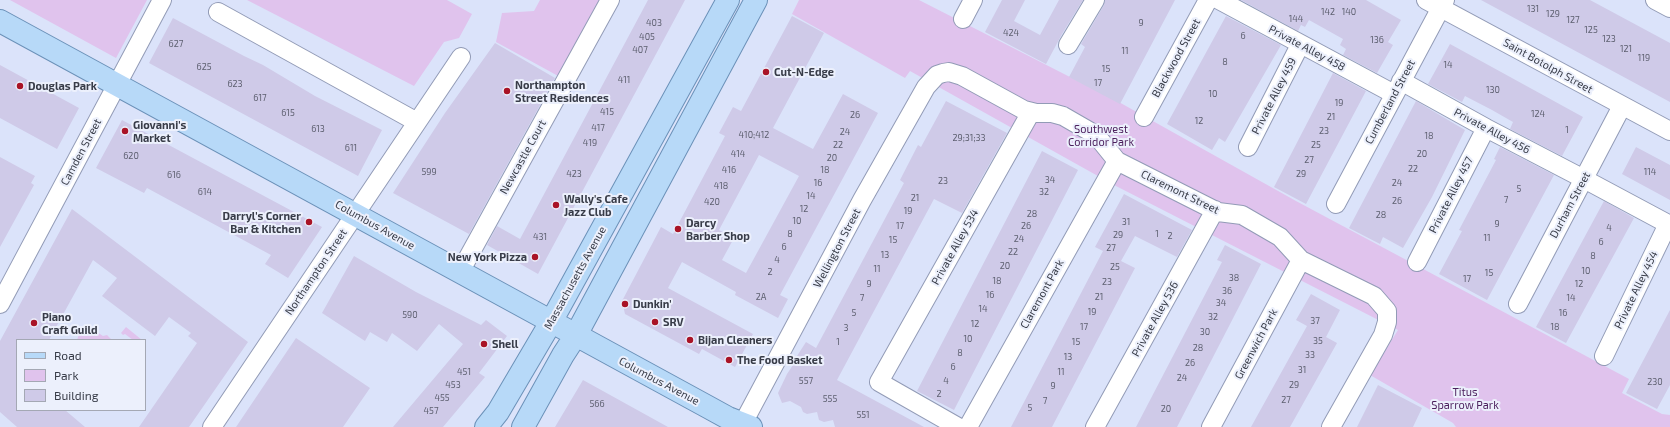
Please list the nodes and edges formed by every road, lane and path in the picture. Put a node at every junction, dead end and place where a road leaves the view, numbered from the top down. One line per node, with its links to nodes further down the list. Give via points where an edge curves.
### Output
1 (162, 0): 19 (street, Camden Street)
2 (610, 0): 36 (street, Newcastle Court)
3 (728, 0): 39 (main road, Massachusetts Avenue)
4 (756, 0): 40 (main road)
5 (973, 0): 13 (street)
6 (1095, 0): 15 (street)
7 (1208, 0): 23 (street, Blackwood Street)
8 (1219, 0): 16 (street, Private Alley 458)
9 (1655, 0): 11 (street)
10 (1437, 3): 20 (street, Cumberland Street); 21 (street, Saint Botolph Street)
11 (1670, 8)
12 (218, 12): 24 (street)
13 (963, 19)
14 (0, 21): 19 (main road, Columbus Avenue)
15 (1068, 45)
16 (1300, 45): 20 (street, Private Alley 458); 27 (street, Private Alley 459)
17 (462, 57): 24 (street, Northampton Street)
18 (937, 75): 22 (street, Claremont Street, via 946,72 958,75); 42 (street, Wellington Street, via 926,86 879,170)
19 (117, 85): 32 (main road, Columbus Avenue); 37 (street, Camden Street)
20 (1398, 88): 25 (street, Private Alley 456); 30 (street, Cumberland Street)
21 (1622, 106): 26 (street, Saint Botolph Street); 29 (street, Durham Street)
22 (1031, 112): 28 (street, Claremont Street, via 1057,114 1073,122 1099,137); 46 (street, Private Alley 534, via 879,382)
23 (1144, 116)
24 (417, 122): 32 (street, Northampton Street)
25 (1486, 128): 29 (street, Private Alley 456); 35 (street, Private Alley 457)
26 (1670, 131)
27 (1248, 147)
28 (1117, 161): 31 (street, Claremont Street); 47 (street, Claremont Park)
29 (1584, 178): 33 (street, Private Alley 456); 38 (street, Durham Street)
30 (1336, 204)
31 (1214, 210): 34 (street, Claremont Street, via 1242,215 1280,237); 48 (street, Private Alley 536)
32 (355, 215): 36 (main road, Columbus Avenue); 43 (street, Northampton Street)
33 (1668, 224): 41 (street, Private Alley 454)
34 (1301, 260): 49 (street, Greenwich Park); 50 (street, Claremont Street, via 1374,296 1387,311 1388,322 1383,335)
35 (1417, 262)
36 (460, 272): 39 (main road, Columbus Avenue)
37 (0, 304)
38 (1518, 304)
39 (551, 322): 40 (main road, Columbus Avenue); 44 (main road, Massachusetts Avenue, via 498,412)
40 (576, 335): 42 (main road, Columbus Avenue); 45 (main road)
41 (1604, 356)
42 (745, 426)
43 (212, 427)
44 (486, 427)
45 (523, 427)
46 (958, 427)
47 (968, 427)
48 (1095, 427)
49 (1211, 427)
50 (1331, 427)

